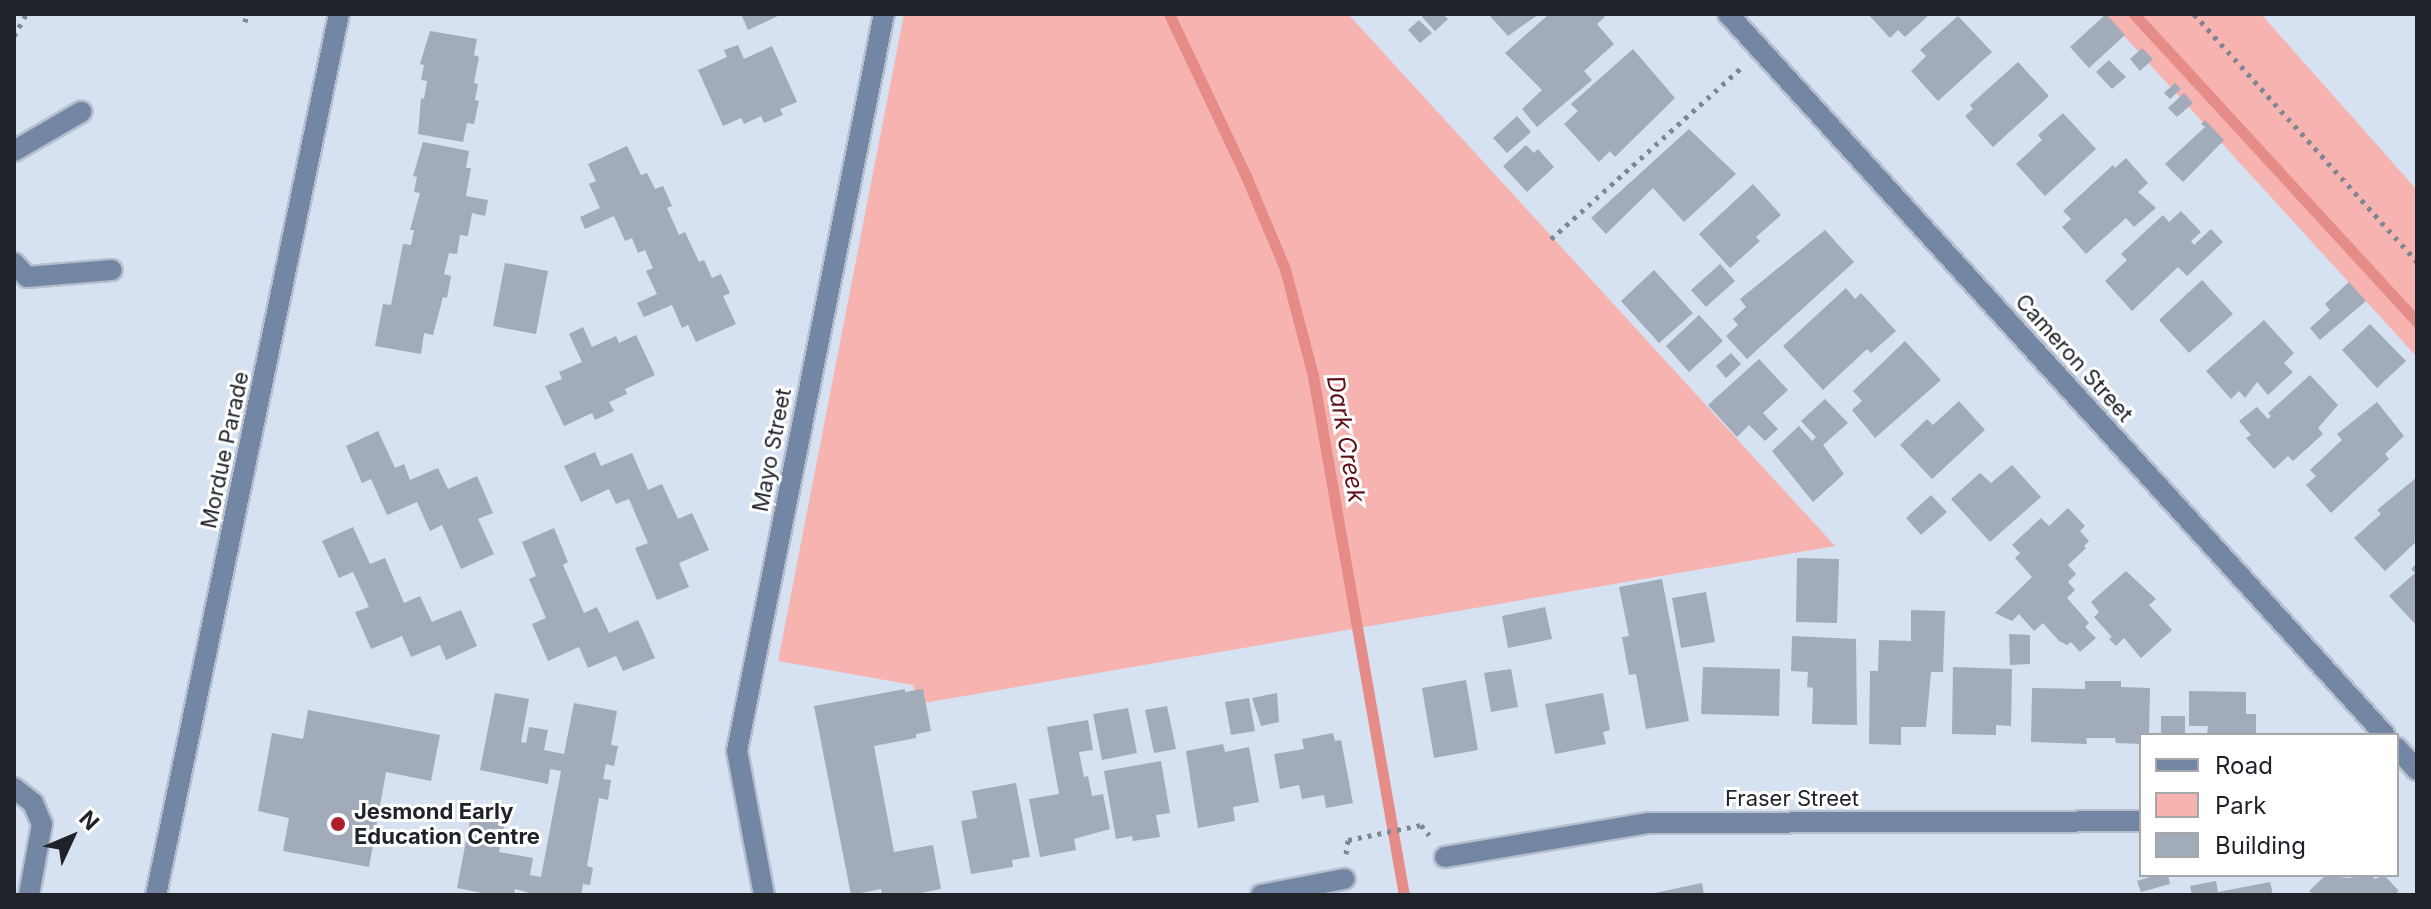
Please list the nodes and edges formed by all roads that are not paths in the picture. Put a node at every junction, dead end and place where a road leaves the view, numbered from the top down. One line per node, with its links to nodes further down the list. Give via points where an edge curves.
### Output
1 (339, 14): 16 (street, Mordue Parade)
2 (884, 14): 17 (street, Mayo Street, via 737,751)
3 (1728, 14): 8 (street, Cameron Street)
4 (81, 112): 5 (street)
5 (14, 151)
6 (14, 263): 7 (street, via 27,277)
7 (112, 270)
8 (2383, 733)
9 (2399, 750): 10 (street)
10 (2417, 770)
11 (14, 788): 15 (street, via 33,803 42,824)
12 (2139, 821): 13 (street, Fraser Street, via 1648,823)
13 (1445, 857)
14 (1344, 879): 18 (street)
15 (29, 895)
16 (156, 895)
17 (764, 895)
18 (1261, 895)

